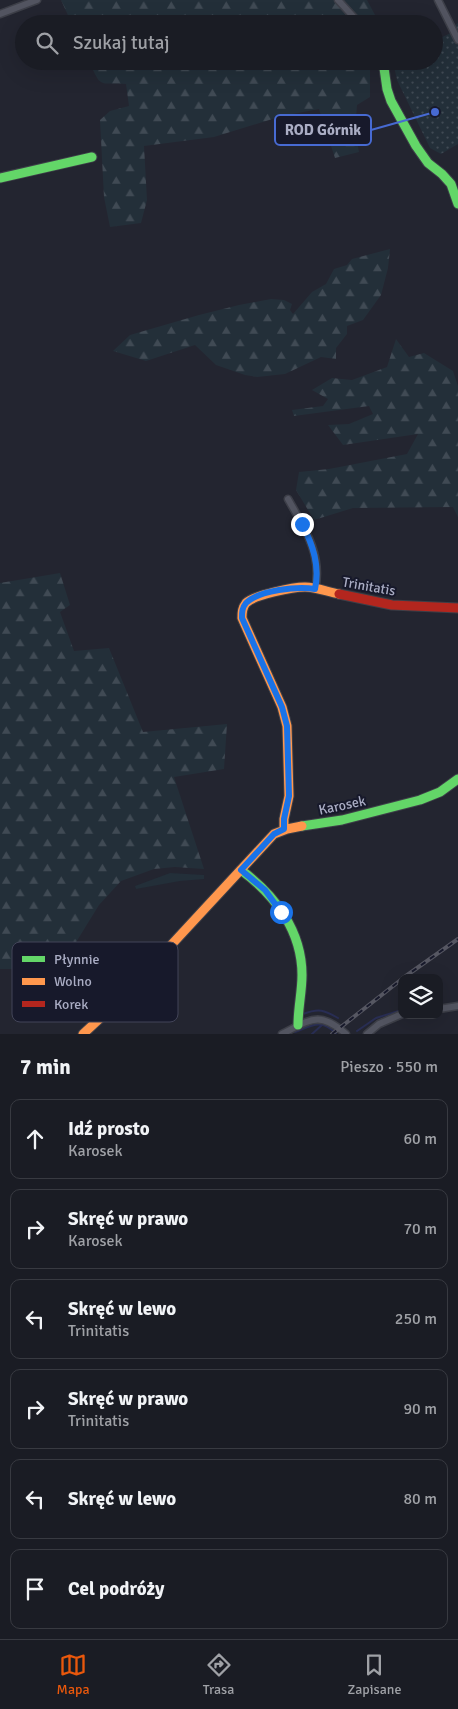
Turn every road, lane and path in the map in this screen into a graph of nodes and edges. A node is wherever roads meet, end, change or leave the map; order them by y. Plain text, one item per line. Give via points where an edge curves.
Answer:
1 (36, 0) edge
2 (338, 0) edge
3 (438, 0) edge
4 (0, 14) edge
5 (352, 15) edge
6 (458, 40) edge
7 (384, 70) edge
8 (92, 157) dead end
9 (0, 178) edge
10 (458, 204) edge
11 (288, 499) dead end
12 (315, 589) junction
13 (458, 608) edge
14 (458, 779) edge
15 (284, 829) junction
16 (241, 870) junction
17 (174, 942) edge
18 (458, 1006) edge
19 (443, 1008) edge
20 (398, 1016) edge
21 (97, 1022) edge
22 (298, 1026) junction
23 (84, 1034) edge
24 (282, 1034) edge
25 (346, 1034) edge
26 (367, 1034) edge

1 - 4 street
2 - 5 street
3 - 6 street
7 - 10 street via 391,101 428,163 450,184
8 - 9 street
11 - 12 street via 312,546 317,567
12 - 13 street, Trinitatis via 392,605
12 - 15 street, Trinitatis via 267,593 253,598 242,611 242,618 282,707 287,726 289,796
14 - 15 street, Karosek via 449,788 416,801 334,822
15 - 16 street via 274,834
16 - 17 street
16 - 22 street via 274,900 296,940 302,977
18 - 19 street
20 - 26 street via 378,1024
21 - 23 street
22 - 24 street
22 - 25 street via 318,1019 331,1022

